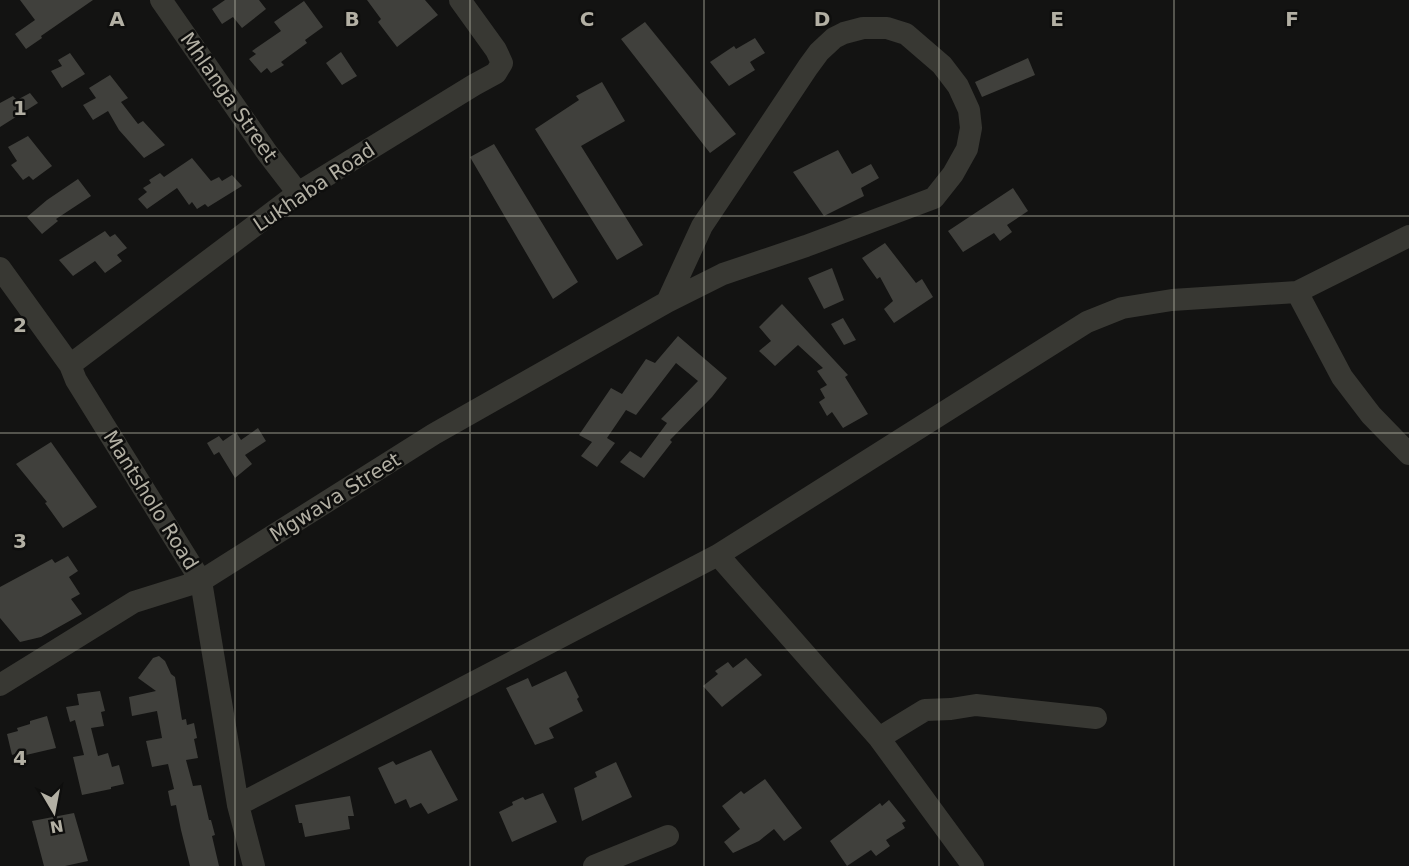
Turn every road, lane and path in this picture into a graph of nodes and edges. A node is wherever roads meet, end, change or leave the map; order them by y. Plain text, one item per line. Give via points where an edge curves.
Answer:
1 (161, 0) edge
2 (460, 0) edge
3 (298, 193) junction
4 (1409, 236) edge
5 (0, 268) edge
6 (1298, 292) junction
7 (668, 302) junction
8 (70, 365) junction
9 (1409, 454) edge
10 (718, 555) junction
11 (201, 581) junction
12 (0, 685) edge
13 (1096, 718) dead end
14 (879, 738) junction
15 (238, 805) junction
16 (668, 836) dead end
17 (254, 866) edge
18 (594, 866) edge
19 (973, 866) edge

1 - 3 street, Mhlanga Street
2 - 3 street, Lukhaba Road via 496,50 502,63 496,73
3 - 8 street, Lukhaba Road
4 - 6 street
5 - 8 street, Mantsholo Road
6 - 9 street via 1342,377 1371,415
6 - 10 street via 1172,300 1122,308 1087,322
7 - 7 street, Mgwava Street via 702,226 808,67 834,39 863,28 887,28 906,34 942,65 958,86 969,110 971,128 953,174 934,198 723,274
7 - 11 street, Mgwava Street via 434,434
8 - 11 street, Mantsholo Road
10 - 14 street
10 - 15 street
11 - 12 street, Mgwava Street via 134,602
11 - 15 street, Mantsholo Road
13 - 14 street via 976,705 925,710
14 - 19 street
15 - 17 street, Mantsholo Road
16 - 18 street

